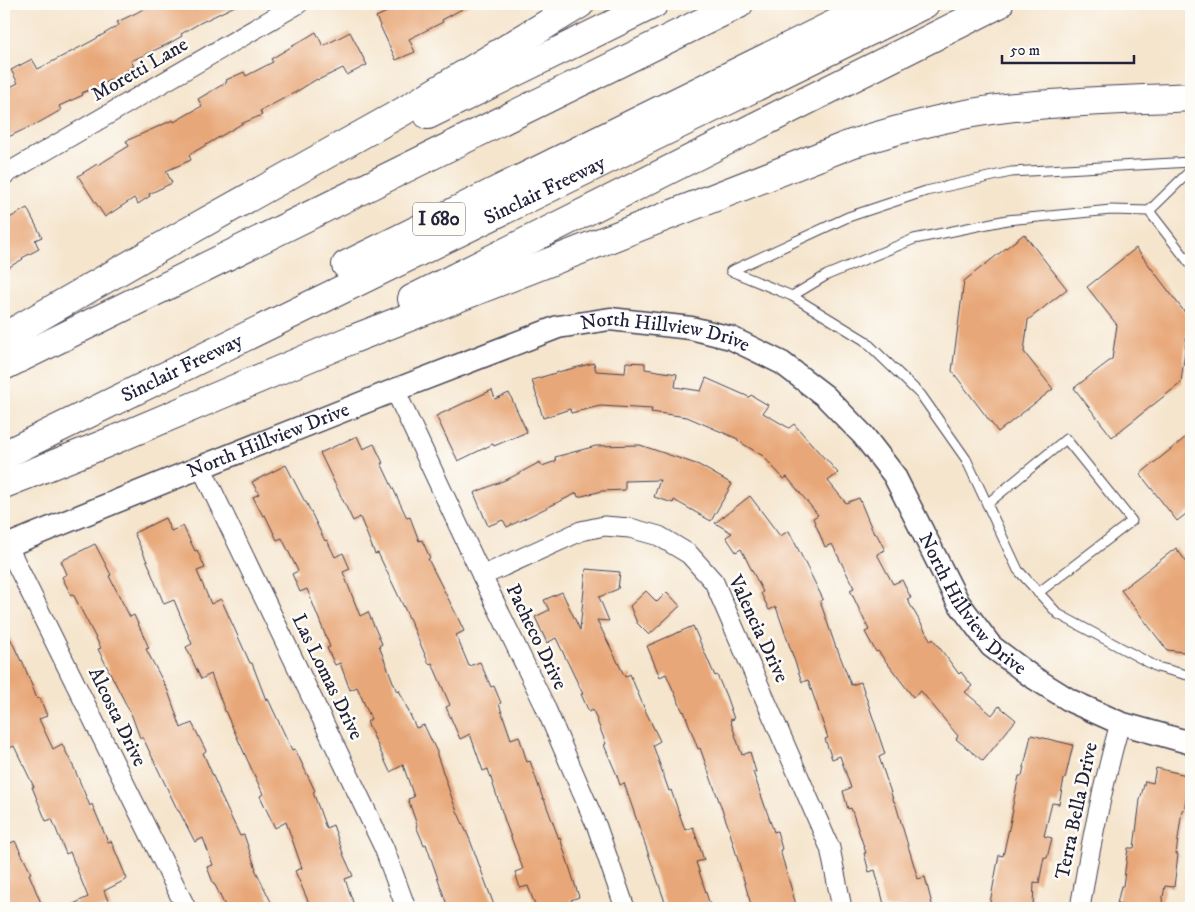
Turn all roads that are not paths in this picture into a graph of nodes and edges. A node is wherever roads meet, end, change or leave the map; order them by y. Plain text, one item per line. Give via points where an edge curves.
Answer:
1 (298, 4) edge
2 (580, 4) edge
3 (654, 4) edge
4 (739, 4) edge
5 (874, 4) edge
6 (924, 4) edge
7 (999, 4) edge
8 (1191, 97) edge
9 (1191, 162) edge
10 (1191, 170) edge
11 (4, 175) edge
12 (1150, 211) junction
13 (182, 235) junction
14 (1191, 265) edge
15 (792, 296) junction
16 (4, 337) edge
17 (4, 366) edge
18 (232, 390) junction
19 (395, 390) junction
20 (4, 434) edge
21 (4, 455) edge
22 (201, 467) junction
23 (4, 484) edge
24 (987, 504) junction
25 (6, 546) edge
26 (482, 576) junction
27 (1038, 592) junction
28 (1191, 676) edge
29 (1120, 723) junction
30 (1191, 743) edge
31 (186, 908) edge
32 (406, 908) edge
33 (625, 908) edge
34 (842, 908) edge
35 (1080, 908) edge

1 - 11 street, Moretti Lane
2 - 13 highway via 402,112
3 - 13 highway
4 - 17 highway
5 - 20 highway, I 680
6 - 21 highway, Sinclair Freeway / I 680
7 - 18 highway
8 - 18 highway via 1006,108 930,121 859,141
9 - 15 lane via 1011,172 926,191 848,218 731,271
10 - 12 lane
12 - 14 lane
12 - 15 lane via 1111,210 1007,220 914,239 827,275
13 - 16 highway
15 - 24 lane via 864,340 921,395 966,459
18 - 23 highway
19 - 22 street, North Hillview Drive
19 - 26 street, Pacheco Drive
19 - 29 street, North Hillview Drive via 558,328 610,319 690,328 731,338 782,363 825,396 863,435 894,475 958,602 991,646 1071,701
22 - 25 street, North Hillview Drive
22 - 32 street, Las Lomas Drive via 384,848
24 - 27 lane via 1018,570
24 - 27 lane via 1066,439 1132,521
25 - 31 street, Alcosta Drive
26 - 33 street, Pacheco Drive via 544,704 593,818
26 - 34 street, Valencia Drive via 581,531 604,526 630,528 658,536 689,554 714,582 830,848
27 - 28 lane via 1058,614 1157,667
29 - 30 street, North Hillview Drive
29 - 35 street, Terra Bella Drive via 1105,777

